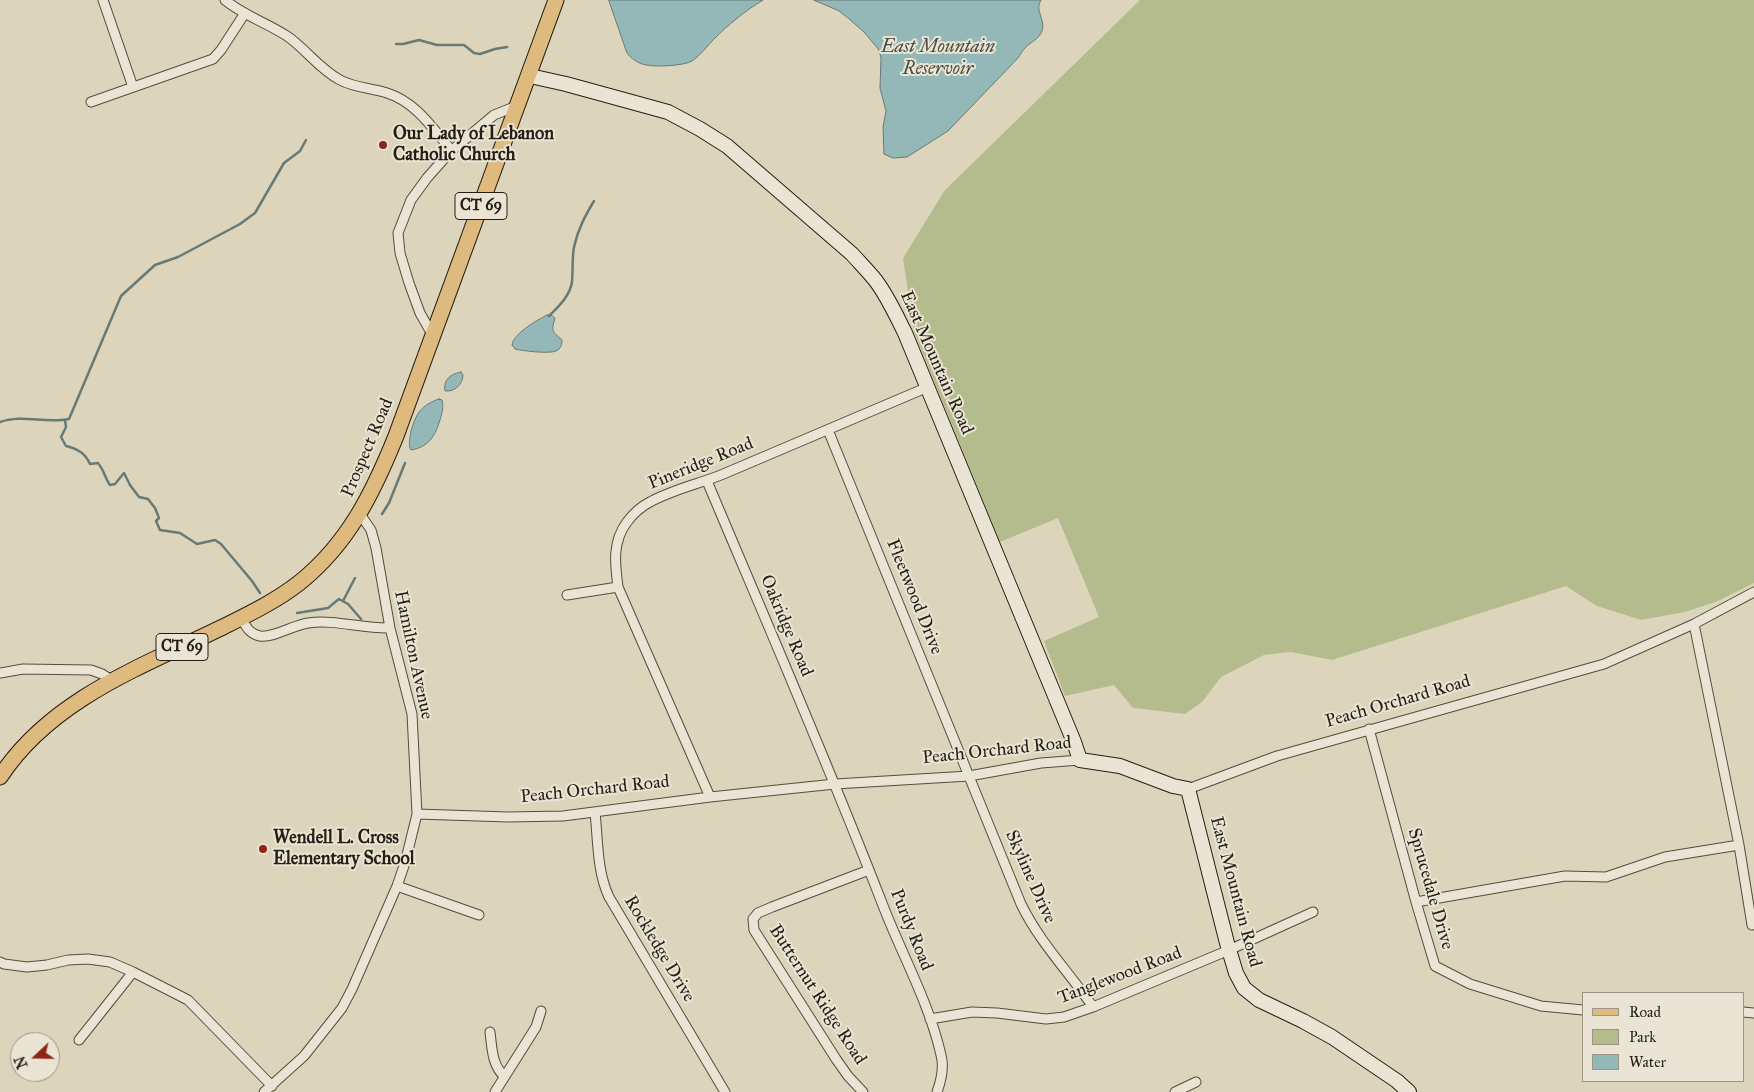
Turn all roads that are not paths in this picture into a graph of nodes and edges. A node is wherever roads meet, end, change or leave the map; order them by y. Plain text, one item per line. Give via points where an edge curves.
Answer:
1 (103, 0) edge
2 (225, 0) edge
3 (556, 0) edge
4 (245, 13) junction
5 (530, 76) junction
6 (133, 87) junction
7 (91, 102) dead end
8 (519, 105) junction
9 (452, 150) junction
10 (433, 336) junction
11 (928, 387) junction
12 (828, 430) junction
13 (707, 481) junction
14 (360, 514) junction
15 (618, 587) junction
16 (1754, 592) edge
17 (567, 595) dead end
18 (241, 618) junction
19 (1694, 624) junction
20 (390, 628) junction
21 (0, 673) edge
22 (113, 681) junction
23 (1369, 729) junction
24 (1080, 760) junction
25 (970, 776) junction
26 (0, 777) edge
27 (835, 784) junction
28 (1188, 789) junction
29 (710, 797) junction
30 (595, 812) junction
31 (417, 814) junction
32 (1739, 845) junction
33 (869, 870) junction
34 (397, 886) junction
35 (1416, 902) junction
36 (1312, 912) dead end
37 (479, 915) dead end
38 (1752, 925) dead end
39 (1229, 950) junction
40 (0, 962) edge
41 (133, 972) junction
42 (1093, 1007) junction
43 (1582, 1010) edge
44 (541, 1011) dead end
45 (930, 1019) junction
46 (490, 1032) dead end
47 (79, 1040) dead end
48 (504, 1076) junction
49 (1196, 1082) dead end
50 (272, 1086) junction
51 (264, 1092) edge
52 (494, 1092) edge
53 (725, 1092) edge
54 (863, 1092) edge
55 (937, 1092) edge
56 (1175, 1092) edge
57 (1408, 1092) edge

1 - 6 street
2 - 4 street
3 - 5 main road, Prospect Road / CT 69
4 - 6 street via 213,59
4 - 9 street via 289,37 337,79 408,103
5 - 8 main road, Prospect Road / CT 69
5 - 11 street, East Mountain Road via 668,112 727,146 852,254 876,281 905,333
6 - 7 street
8 - 9 street via 494,115
8 - 10 main road, Prospect Road / CT 69
9 - 10 street via 426,178 398,233 409,283
10 - 14 main road, Prospect Road / CT 69 via 378,479
11 - 12 street, Pineridge Road
11 - 24 street, East Mountain Road
12 - 13 street, Pineridge Road
12 - 25 street, Fleetwood Drive
13 - 15 street, Pineridge Road via 649,502 627,522 615,549
13 - 27 street, Oakridge Road
14 - 18 main road, Prospect Road / CT 69 via 343,538 310,573 271,602
14 - 20 street, Hamilton Avenue via 376,548
15 - 17 street
15 - 29 street, Pineridge Road
16 - 19 street, Peach Orchard Road
18 - 20 street via 252,633 260,636 315,622
18 - 22 main road, Prospect Road / CT 69
19 - 23 street, Peach Orchard Road via 1604,664
19 - 32 street
20 - 31 street, Hamilton Avenue via 412,714
21 - 22 street via 91,670
22 - 26 main road, Prospect Road / CT 69 via 60,713 42,728 12,758
23 - 28 street, Peach Orchard Road via 1268,759
23 - 35 street, Sprucedale Drive
24 - 25 street, Peach Orchard Road via 1035,764
24 - 28 street, Peach Orchard Road via 1120,766
25 - 27 street, Peach Orchard Road
25 - 42 street, Skyline Drive via 1031,924
27 - 29 street, Peach Orchard Road
27 - 33 street, Purdy Road
28 - 39 street, East Mountain Road
29 - 30 street, Peach Orchard Road
30 - 31 street, Peach Orchard Road via 532,817
30 - 53 street, Rockledge Drive via 604,887
31 - 34 street, Hamilton Avenue via 406,863
32 - 35 street via 1665,856 1606,877 1565,876
32 - 38 street
33 - 45 street, Purdy Road
33 - 54 street, Butternut Ridge Road via 758,913 753,920 754,930 825,1042
34 - 37 street
34 - 50 street, Hamilton Avenue via 342,1008 304,1056
35 - 43 street, Sprucedale Drive via 1436,966 1470,984 1541,1006
36 - 39 street, Tanglewood Road
39 - 42 street, Tanglewood Road
39 - 57 street, East Mountain Road via 1238,977 1251,995 1332,1037
40 - 41 street via 26,968 88,959 110,962
41 - 47 street
41 - 50 street via 188,1000
42 - 45 street, Tanglewood Road via 1064,1017 972,1012
44 - 48 street via 536,1027
45 - 55 street, Purdy Road via 942,1057
46 - 48 street via 495,1062
48 - 52 street
49 - 56 street
50 - 51 street, Hamilton Avenue

